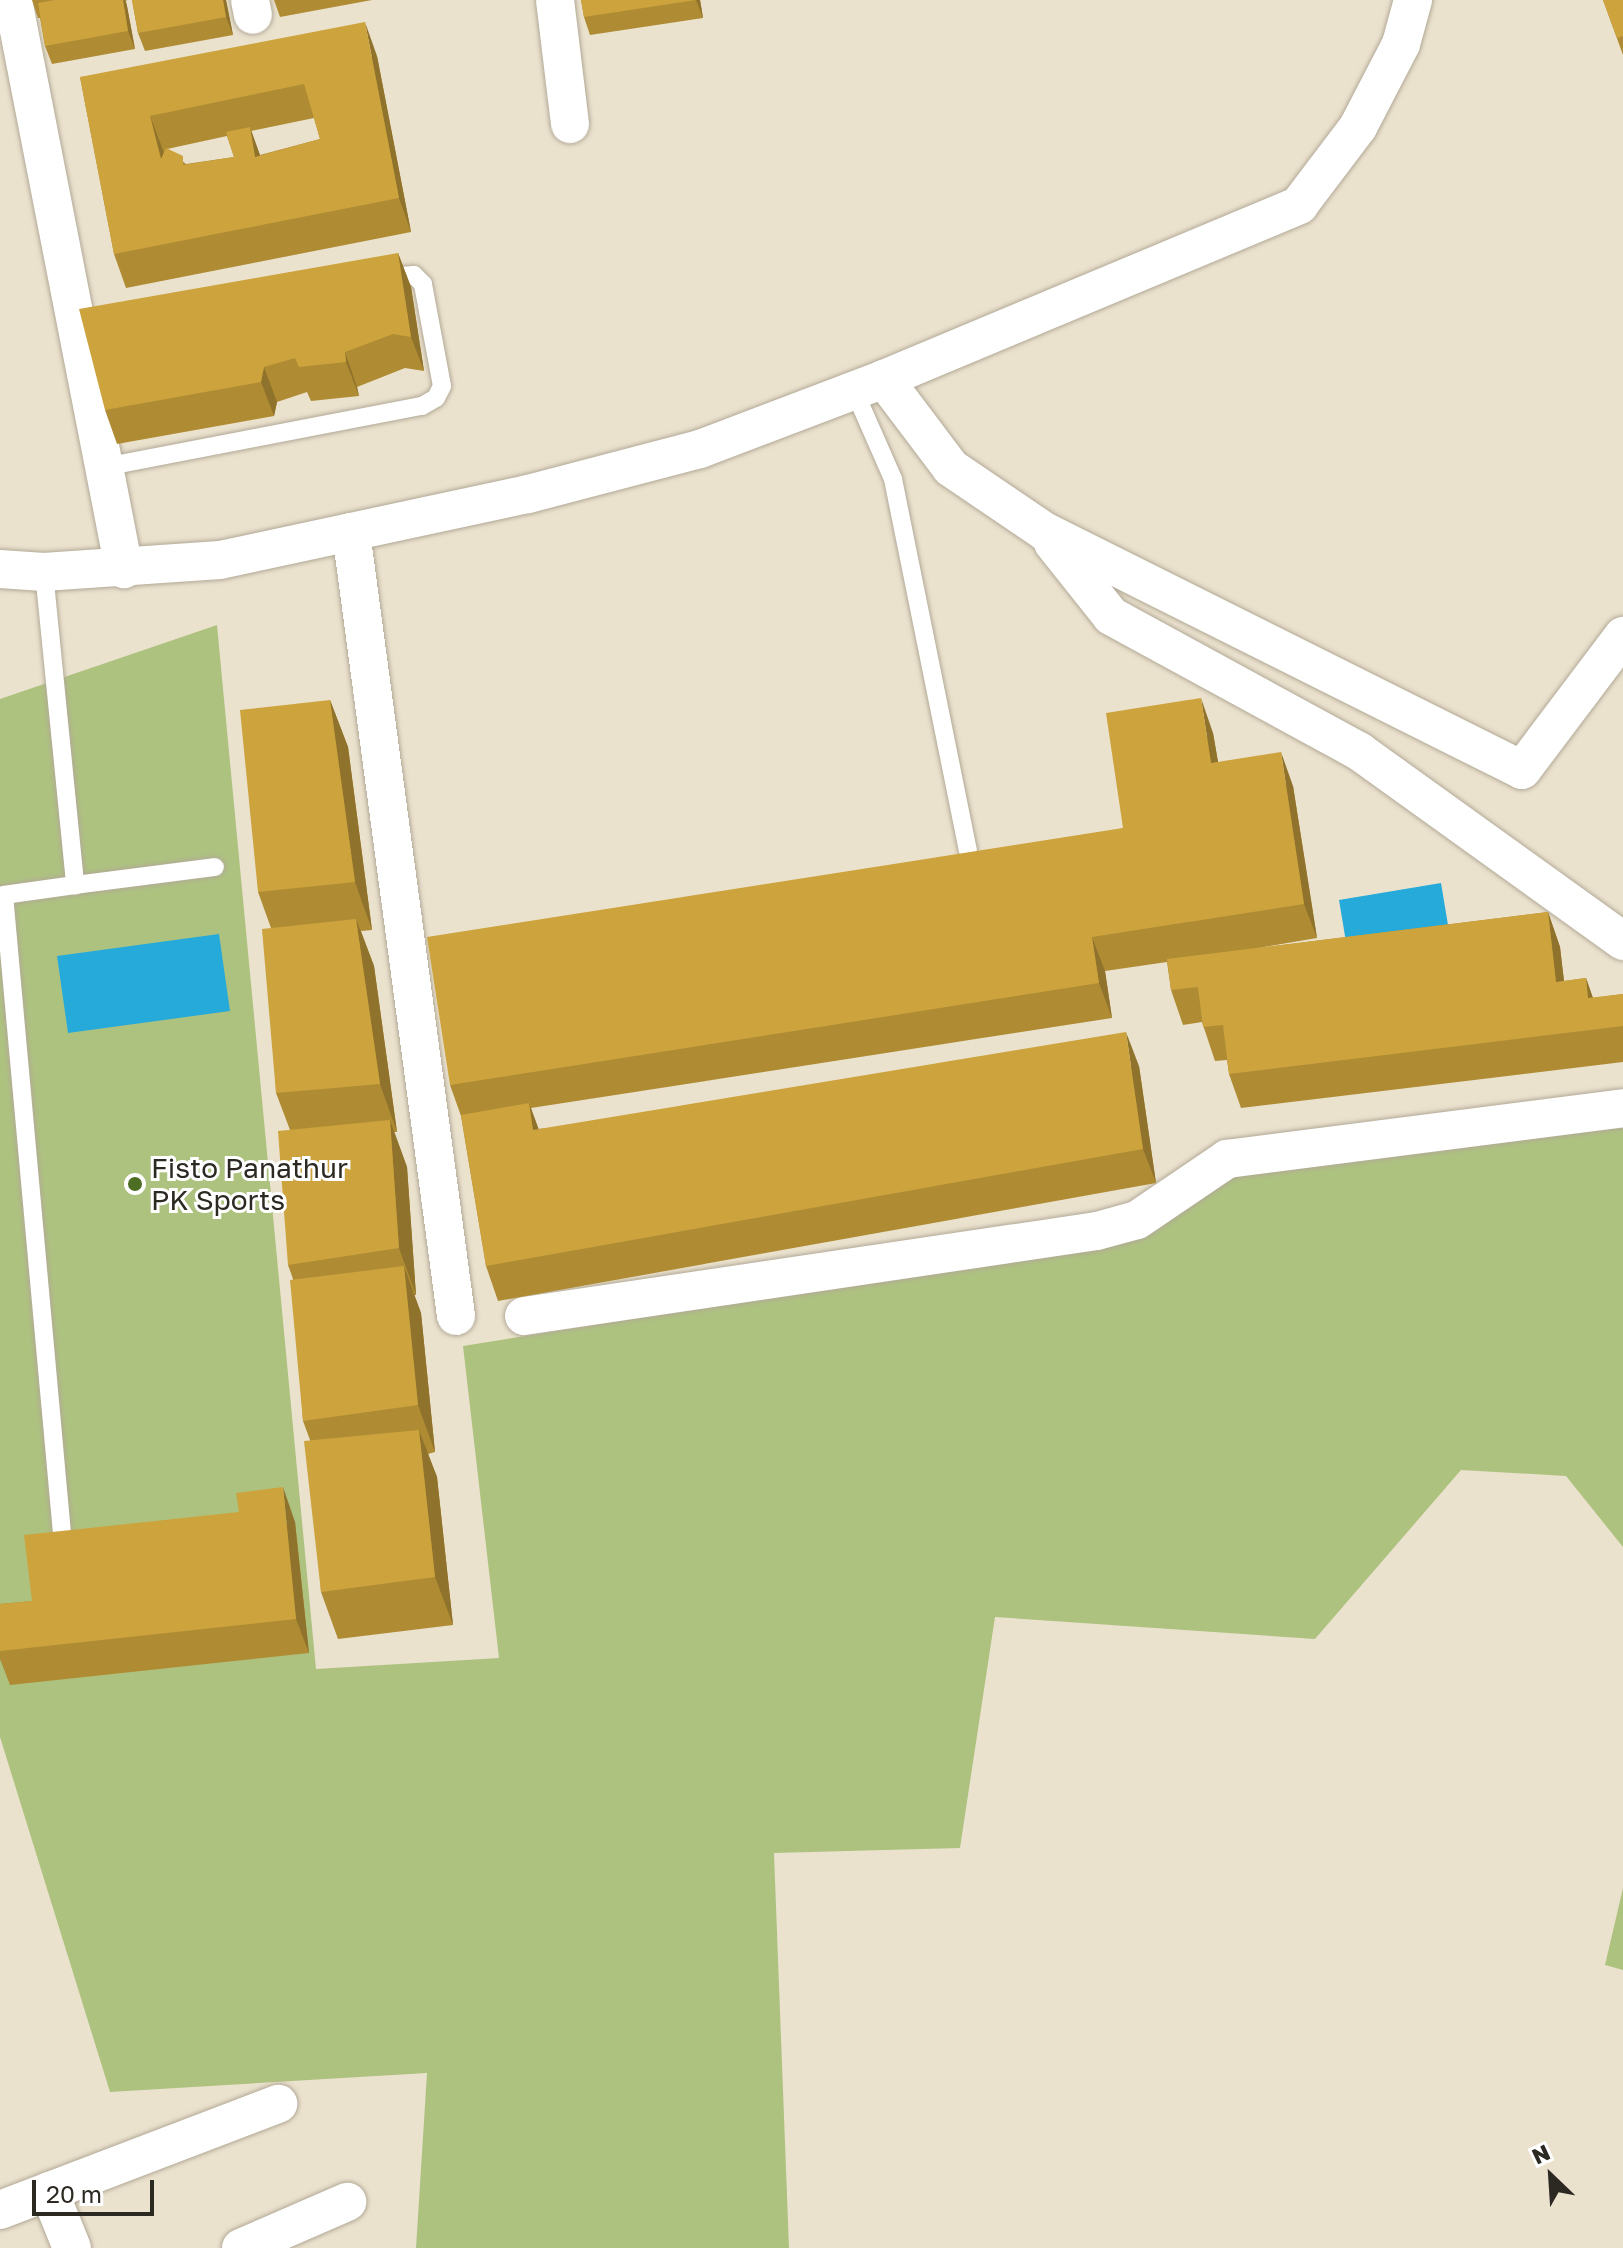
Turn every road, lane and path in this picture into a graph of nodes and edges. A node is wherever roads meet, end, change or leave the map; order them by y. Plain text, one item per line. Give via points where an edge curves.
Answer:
1 (13, 0) edge
2 (555, 0) edge
3 (1413, 0) edge
4 (570, 124) dead end
5 (368, 280) edge
6 (869, 384) junction
7 (104, 467) junction
8 (1044, 531) junction
9 (351, 532) junction
10 (121, 553) junction
11 (0, 569) edge
12 (44, 572) junction
13 (1623, 636) edge
14 (968, 851) edge
15 (215, 867) dead end
16 (75, 885) junction
17 (1623, 941) edge
18 (1623, 1108) edge
19 (456, 1316) dead end
20 (524, 1316) dead end
21 (64, 1559) edge
22 (278, 2104) dead end
23 (49, 2191) junction
24 (347, 2202) dead end
25 (0, 2210) edge
26 (72, 2248) edge
27 (241, 2248) edge

1 - 7 street via 85,330
2 - 4 street
3 - 6 street via 1401,44 1358,127 1299,205
5 - 7 lane via 414,275 423,284 442,386 436,398 422,406
6 - 8 street via 951,468
6 - 9 street via 700,449
6 - 14 lane
7 - 10 street
8 - 13 street via 1522,770
8 - 17 street via 1111,616 1360,752
9 - 10 street via 220,560
9 - 19 street
10 - 12 street
11 - 12 street
12 - 16 lane
15 - 16 lane
16 - 21 lane via 4,895
18 - 20 street via 1227,1159 1137,1220 1097,1231
22 - 23 street
23 - 25 street
23 - 26 street
24 - 27 street

